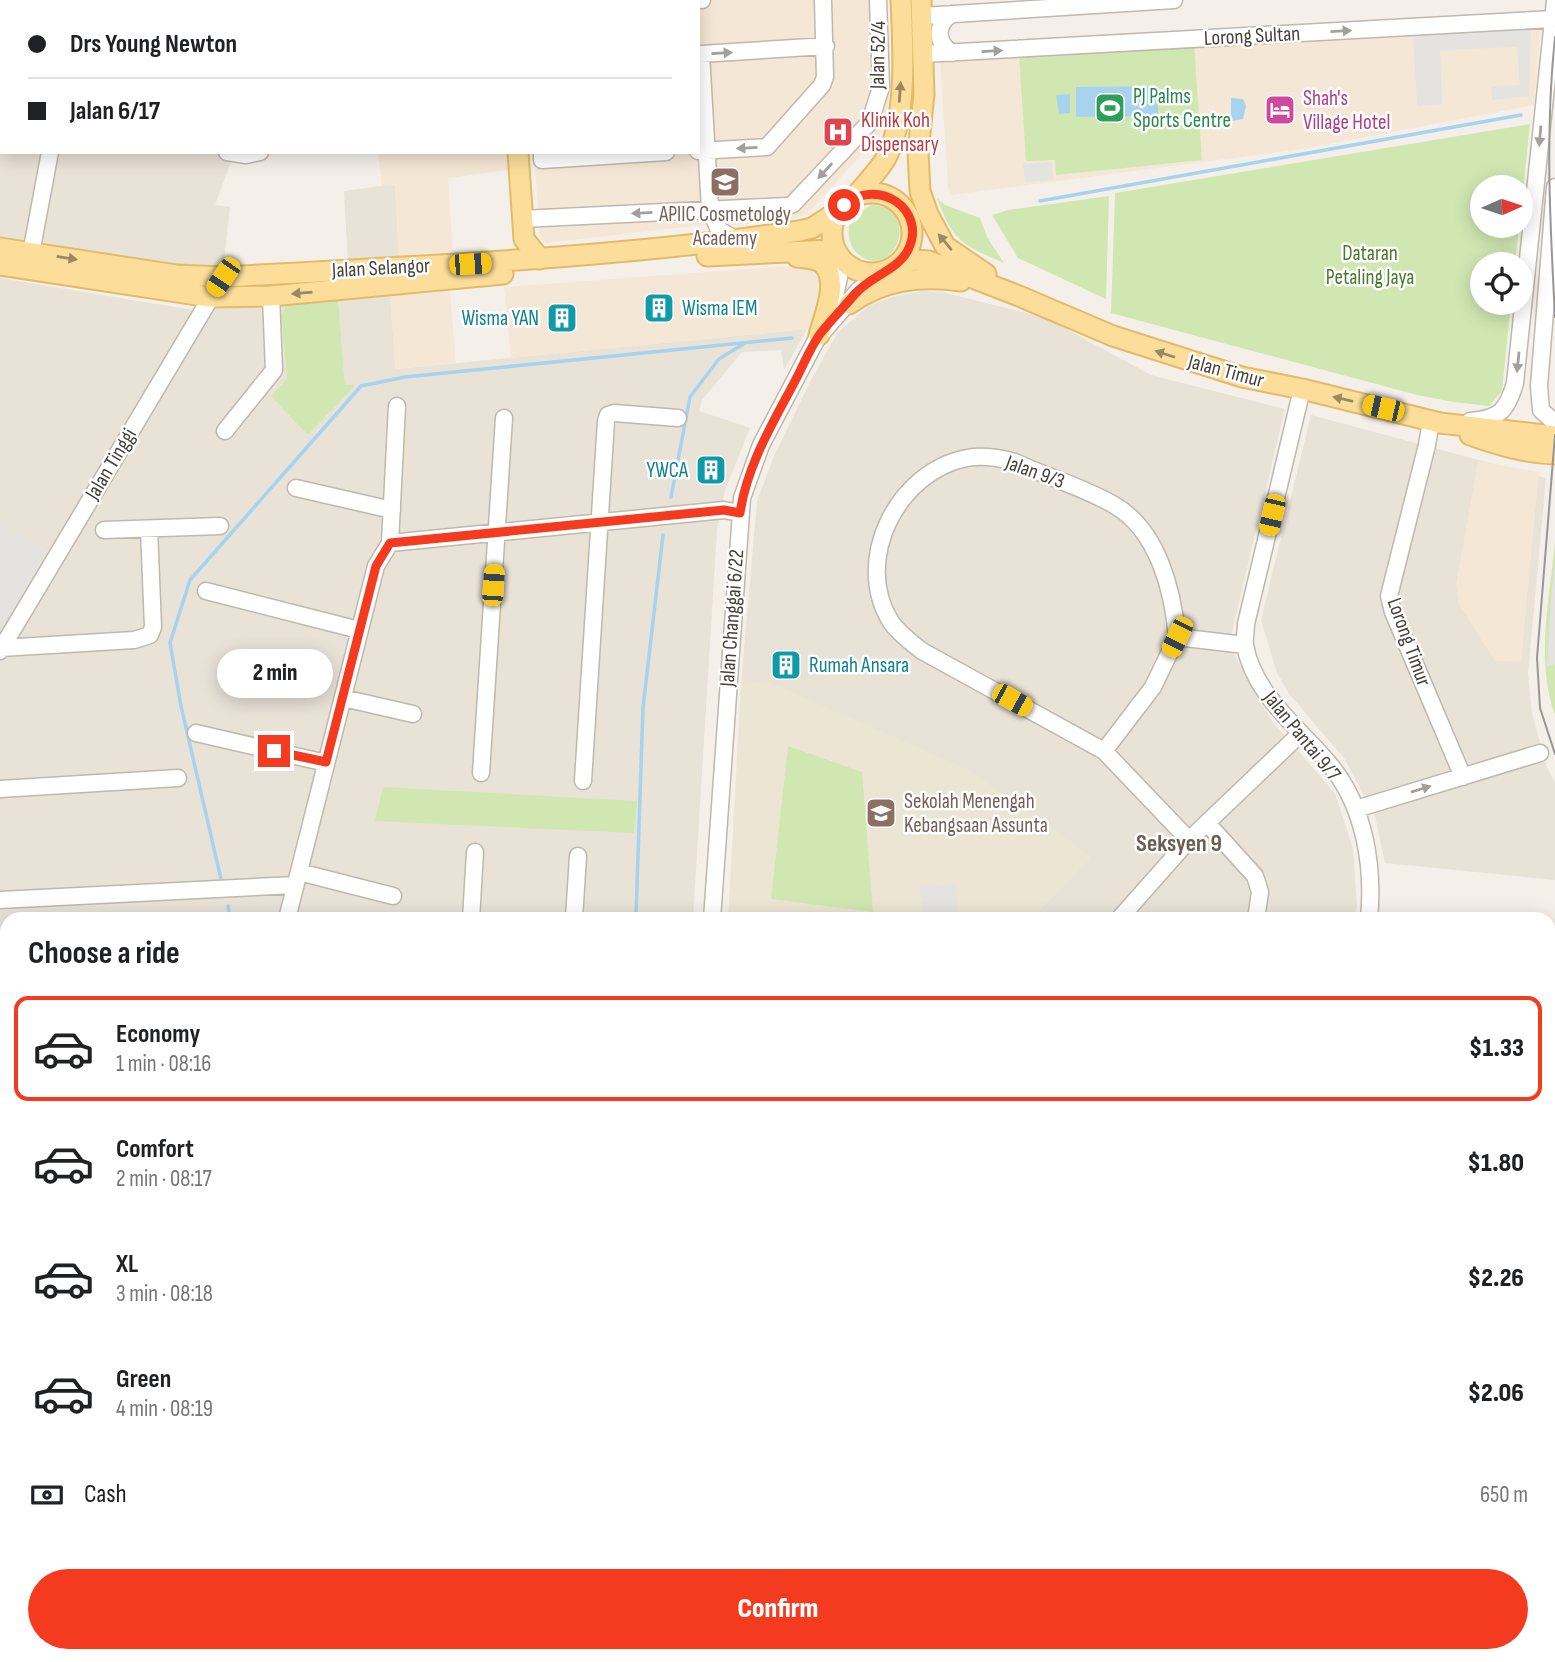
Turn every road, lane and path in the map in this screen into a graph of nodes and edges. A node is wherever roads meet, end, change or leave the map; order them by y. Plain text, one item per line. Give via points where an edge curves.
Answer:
1 (823, 0) edge
2 (878, 0) edge
3 (901, 0) edge
4 (1174, 0) edge
5 (1555, 1) edge
6 (921, 8) edge
7 (952, 14) junction
8 (1553, 19) edge
9 (826, 46) junction
10 (952, 53) junction
11 (923, 54) junction
12 (703, 150) edge
13 (50, 154) edge
14 (518, 154) edge
15 (614, 154) edge
16 (542, 156) edge
17 (1555, 187) edge
18 (855, 197) junction
19 (710, 209) junction
20 (840, 210) junction
21 (522, 219) junction
22 (737, 240) junction
23 (0, 248) edge
24 (761, 253) junction
25 (838, 254) junction
26 (540, 259) junction
27 (30, 261) junction
28 (0, 265) edge
29 (890, 268) junction
30 (223, 277) junction
31 (271, 296) junction
32 (1019, 296) junction
33 (210, 297) junction
34 (849, 304) junction
35 (819, 335) junction
36 (1302, 389) junction
37 (397, 407) dead end
38 (504, 418) dead end
39 (678, 418) dead end
40 (1435, 422) junction
41 (1555, 424) edge
42 (225, 431) dead end
43 (1555, 436) edge
44 (1555, 454) edge
45 (296, 488) dead end
46 (392, 510) junction
47 (740, 513) junction
48 (599, 521) junction
49 (220, 526) dead end
50 (149, 529) junction
51 (104, 530) dead end
52 (496, 532) junction
53 (390, 543) junction
54 (206, 591) dead end
55 (359, 630) junction
56 (1177, 637) junction
57 (1245, 645) junction
58 (1, 649) edge
59 (342, 698) junction
60 (413, 714) dead end
61 (196, 733) dead end
62 (1301, 733) junction
63 (1104, 751) junction
64 (1541, 753) dead end
65 (326, 762) junction
66 (481, 773) dead end
67 (1463, 777) junction
68 (178, 778) dead end
69 (583, 781) dead end
70 (0, 789) edge
71 (1356, 809) junction
72 (1207, 823) junction
73 (1189, 841) junction
74 (475, 852) dead end
75 (578, 856) dead end
76 (297, 879) junction
77 (393, 896) dead end
78 (0, 900) edge
79 (289, 912) edge
80 (471, 912) edge
81 (574, 912) edge
82 (712, 912) edge
83 (1130, 912) edge
84 (1257, 912) edge
85 (1370, 912) edge

1 - 9 street
2 -> 19 street, Jalan 52/4 via 881,87 866,127 793,204
18 -> 3 main road via 885,159 894,139 901,86
4 - 7 street
5 - 8 street
6 - 7 street
6 - 11 main road, Jalan Timur
7 - 10 street via 942,22 939,34
10 -> 8 street, Lorong Sultan
8 -> 40 street via 1513,393 1503,411 1488,420
9 -> 12 street via 822,85 770,144
12 -> 9 street via 701,54
10 - 11 street, Lorong Sultan
32 -> 11 main road, Jalan Timur via 945,246 928,214 920,191 918,152
12 - 19 street
13 - 27 street
14 - 21 main road
15 - 16 street
17 - 41 street via 1539,386 1541,410
18 - 20 main road
18 - 29 main road via 884,195 907,214 911,243
19 -> 21 street, Jalan 52/4
19 - 22 street via 719,230
20 - 22 main road, Jalan Selangor via 812,228
20 - 25 main road via 832,231
21 - 26 main road via 524,239
22 - 26 main road, Jalan Selangor
23 - 27 main road, Jalan Selangor
24 - 25 main road, Jalan Selangor via 830,250
24 -> 31 main road, Jalan Selangor
24 - 35 main road via 815,260 828,271 830,292
25 - 29 main road via 861,271
25 - 35 street, Jalan Changgai 6/22 via 838,285
26 - 30 main road, Jalan Selangor
27 - 28 main road, Jalan Selangor
27 -> 30 main road, Jalan Selangor
27 - 33 main road, Jalan Selangor
29 - 32 main road, Jalan Timur via 913,260 929,261
29 - 34 street, Jalan Changgai 6/22 via 858,291
30 - 33 street, Jalan Tinggi
31 - 33 main road, Jalan Selangor
31 - 42 street via 274,370
32 - 34 main road via 929,277 888,284
36 -> 32 main road, Jalan Timur via 1160,353
33 - 58 street, Jalan Tinggi
34 - 35 street, Jalan Changgai 6/22
35 - 47 street, Jalan Changgai 6/22 via 761,445
40 -> 36 main road, Jalan Timur
36 - 57 street, Jalan Pantai 9/7 via 1246,624
37 - 46 street
38 - 52 street
39 - 48 street via 608,415
40 - 43 main road, Jalan Timur
40 - 44 main road, Jalan Timur via 1496,444
40 - 67 street, Lorong Timur via 1389,596
45 - 46 street
46 - 53 street
47 - 48 street via 724,510
47 - 82 street, Jalan Changgai 6/22
48 - 52 street
48 - 69 street
49 - 50 street
50 - 51 street
50 - 58 street via 150,635
52 - 53 street
52 - 66 street
53 - 55 street via 376,566
54 - 55 street
55 - 59 street
56 - 57 street
56 - 63 street via 1153,687
56 - 63 street, Jalan 9/3 via 1159,562 1138,525 1115,505 1015,462 981,458 967,458 929,474 902,499 883,531 878,568 883,605 902,636
57 - 62 street, Jalan Pantai 9/7 via 1257,678
59 - 60 street
59 - 65 street
61 - 65 street
62 - 71 street, Jalan Pantai 9/7 via 1333,768
62 - 72 street
63 - 73 street, Jalan 9/3
64 - 67 street
65 - 76 street
71 -> 67 street
68 - 70 street
71 - 85 street, Jalan Pantai 9/7 via 1369,856
72 - 73 street
72 - 84 street via 1255,876 1260,892
73 - 83 street
74 - 80 street
75 - 81 street
76 - 77 street
76 - 78 street
76 - 79 street

